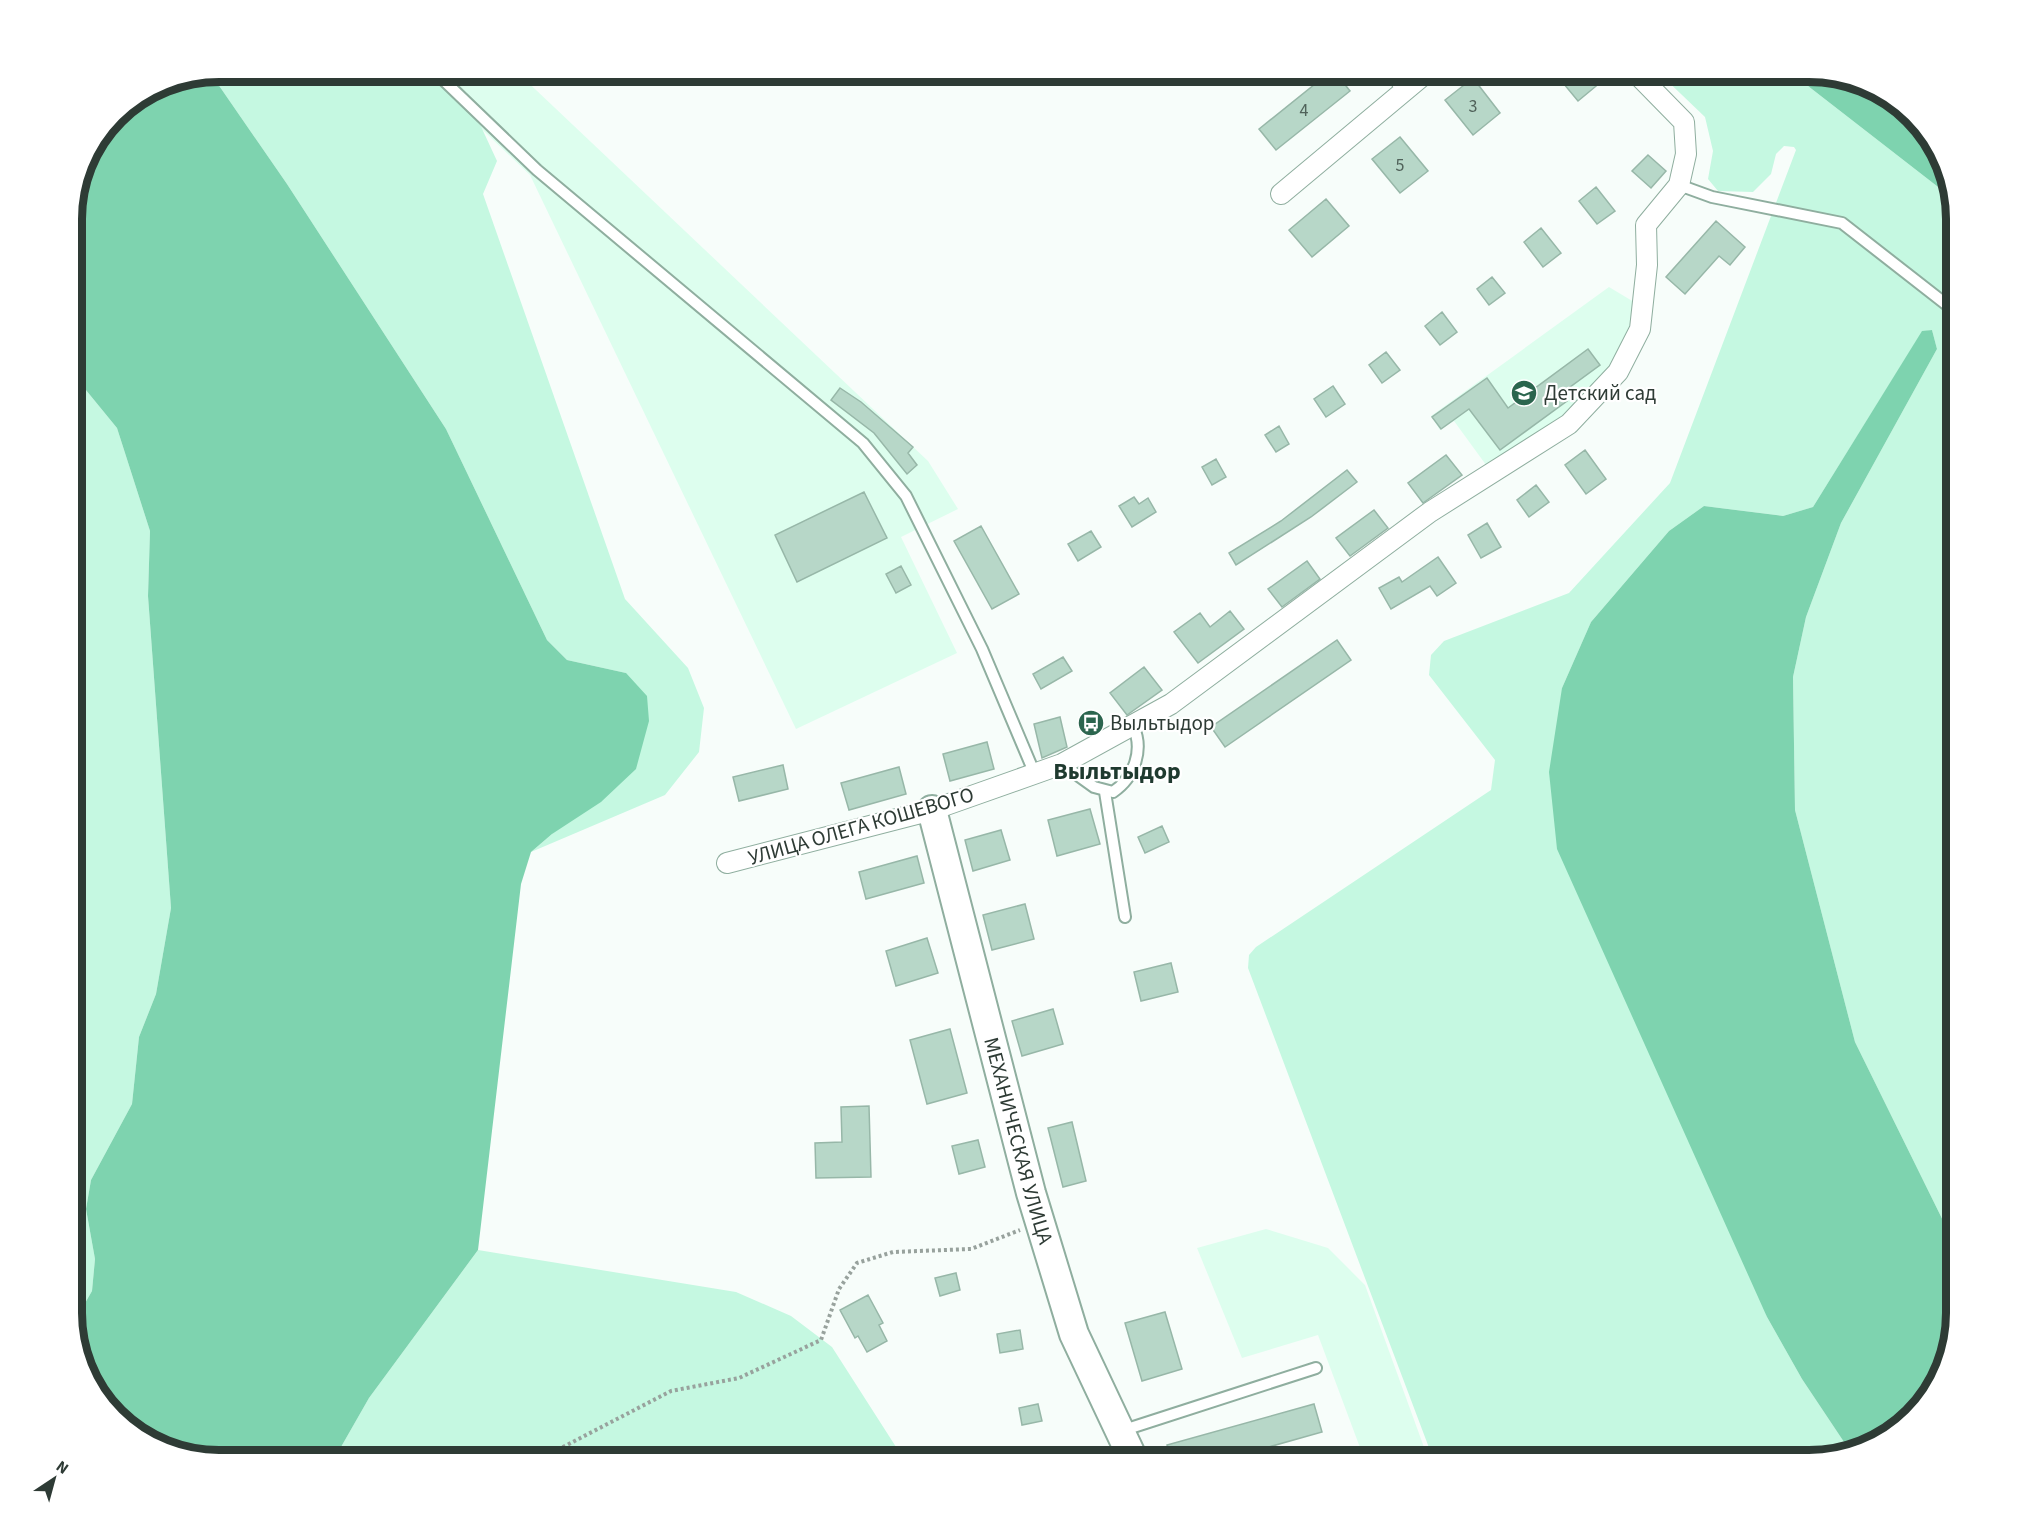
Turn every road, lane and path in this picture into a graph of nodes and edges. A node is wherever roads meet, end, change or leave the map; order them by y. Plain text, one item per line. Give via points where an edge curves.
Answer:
1 (445, 82) edge
2 (1402, 82) edge
3 (1415, 82) edge
4 (1645, 82) edge
5 (1406, 89) junction
6 (1680, 185) junction
7 (1281, 194) dead end
8 (1946, 304) edge
9 (1133, 726) junction
10 (1062, 764) junction
11 (1034, 772) junction
12 (1105, 792) junction
13 (932, 810) junction
14 (727, 863) dead end
15 (1125, 917) dead end
16 (1026, 1228) dead end
17 (1316, 1368) dead end
18 (1120, 1431) junction
19 (557, 1450) edge
20 (1129, 1450) edge

1 - 11 lane via 537,171 863,443 906,496 982,649
2 - 5 street
3 - 5 street
4 - 6 street via 1684,122 1686,154
5 - 7 street
6 - 8 lane via 1712,197 1842,223
6 - 9 street, УЛИЦА ОЛЕГА КОШЕВОГО via 1646,225 1647,265 1640,329 1618,372 1569,424 1430,512 1171,704
9 - 10 street, УЛИЦА ОЛЕГА КОШЕВОГО
9 - 12 lane via 1139,739 1132,773 1118,788
10 - 11 street, УЛИЦА ОЛЕГА КОШЕВОГО
10 - 12 lane
11 - 13 street, УЛИЦА ОЛЕГА КОШЕВОГО
12 - 15 lane
13 - 14 street, УЛИЦА ОЛЕГА КОШЕВОГО
13 - 18 street, МЕХАНИЧЕСКАЯ УЛИЦА via 1031,1193 1074,1334
16 - 19 path via 971,1249 893,1252 857,1263 839,1289 821,1340 739,1378 671,1391
17 - 18 lane
18 - 20 street, МЕХАНИЧЕСКАЯ УЛИЦА

